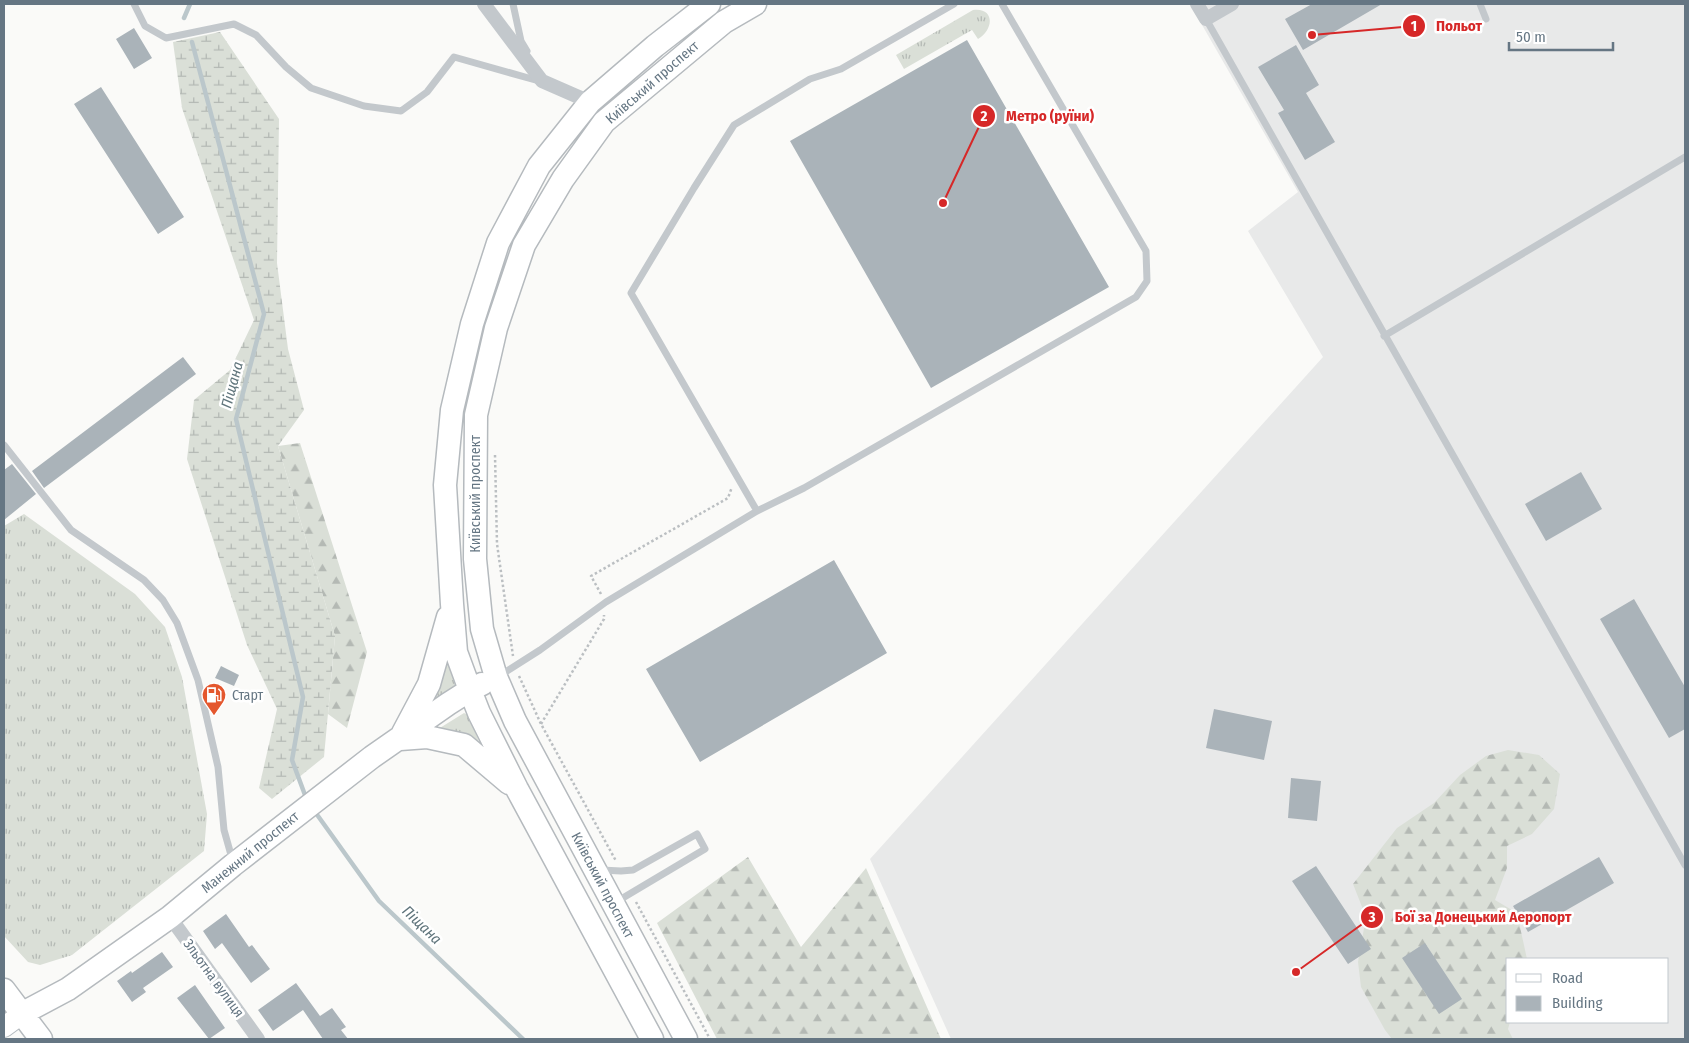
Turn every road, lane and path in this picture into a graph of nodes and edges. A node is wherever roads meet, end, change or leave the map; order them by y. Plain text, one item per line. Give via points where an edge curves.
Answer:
1 (134, 4) edge
2 (484, 4) edge
3 (513, 4) edge
4 (709, 4) edge
5 (755, 4) edge
6 (954, 4) edge
7 (1002, 4) edge
8 (1197, 4) edge
9 (1232, 4) edge
10 (1480, 4) edge
11 (1486, 18) dead end
12 (1206, 19) junction
13 (542, 82) junction
14 (590, 102) junction
15 (1685, 157) edge
16 (1384, 336) junction
17 (4, 445) edge
18 (495, 448) dead end
19 (475, 484) junction
20 (445, 486) junction
21 (757, 511) junction
22 (452, 604) junction
23 (515, 665) junction
24 (496, 678) junction
25 (470, 690) junction
26 (526, 692) dead end
27 (400, 738) junction
28 (517, 789) junction
29 (233, 864) junction
30 (1685, 864) edge
31 (595, 870) junction
32 (614, 904) junction
33 (170, 917) junction
34 (4, 990) edge
35 (23, 1013) junction
36 (4, 1027) edge
37 (41, 1039) edge
38 (258, 1039) edge
39 (652, 1039) edge
40 (686, 1039) edge

1 - 13 lane via 145,26 166,38 234,24 256,35 311,88 364,106 401,111 427,92 454,57
2 - 13 street
3 - 13 lane via 521,40
4 - 14 main road, Київський проспект
5 - 19 main road, Київський проспект via 724,22 604,122 524,245 496,328 476,414
6 - 21 lane via 841,69 810,79 734,124 631,293
7 - 21 lane via 1146,251 1147,281 1136,297 804,488
8 - 12 street
9 - 12 street
10 - 11 lane
12 - 16 lane
13 - 14 street
14 - 20 main road, Київський проспект via 539,166 498,243 472,324 452,410
15 - 16 lane
16 - 30 lane
17 - 29 lane via 71,530 144,580 178,623 198,680 218,768 224,830
18 - 23 path via 497,544
19 - 20 main road
19 - 24 main road, Київський проспект via 476,569 482,629
20 - 22 main road, Київський проспект
21 - 23 lane via 606,602
22 - 25 main road, Київський проспект via 456,652
22 - 27 main road via 428,684
23 - 24 lane
23 - 26 path
24 - 25 main road, Манежний проспект
24 - 31 main road, Київський проспект via 515,722
25 - 27 main road, Манежний проспект
25 - 28 main road, Київський проспект
27 - 28 main road via 427,737 464,745
27 - 29 main road, Манежний проспект
28 - 39 main road, Київський проспект
29 - 33 main road, Манежний проспект
31 - 32 main road, Київський проспект
31 - 32 lane via 633,870 697,834 705,848
32 - 40 main road, Київський проспект
33 - 35 main road, Манежний проспект via 68,989
33 - 38 street, Зльотна вулиця
34 - 35 main road
35 - 36 street, Манежний проспект
35 - 37 main road

